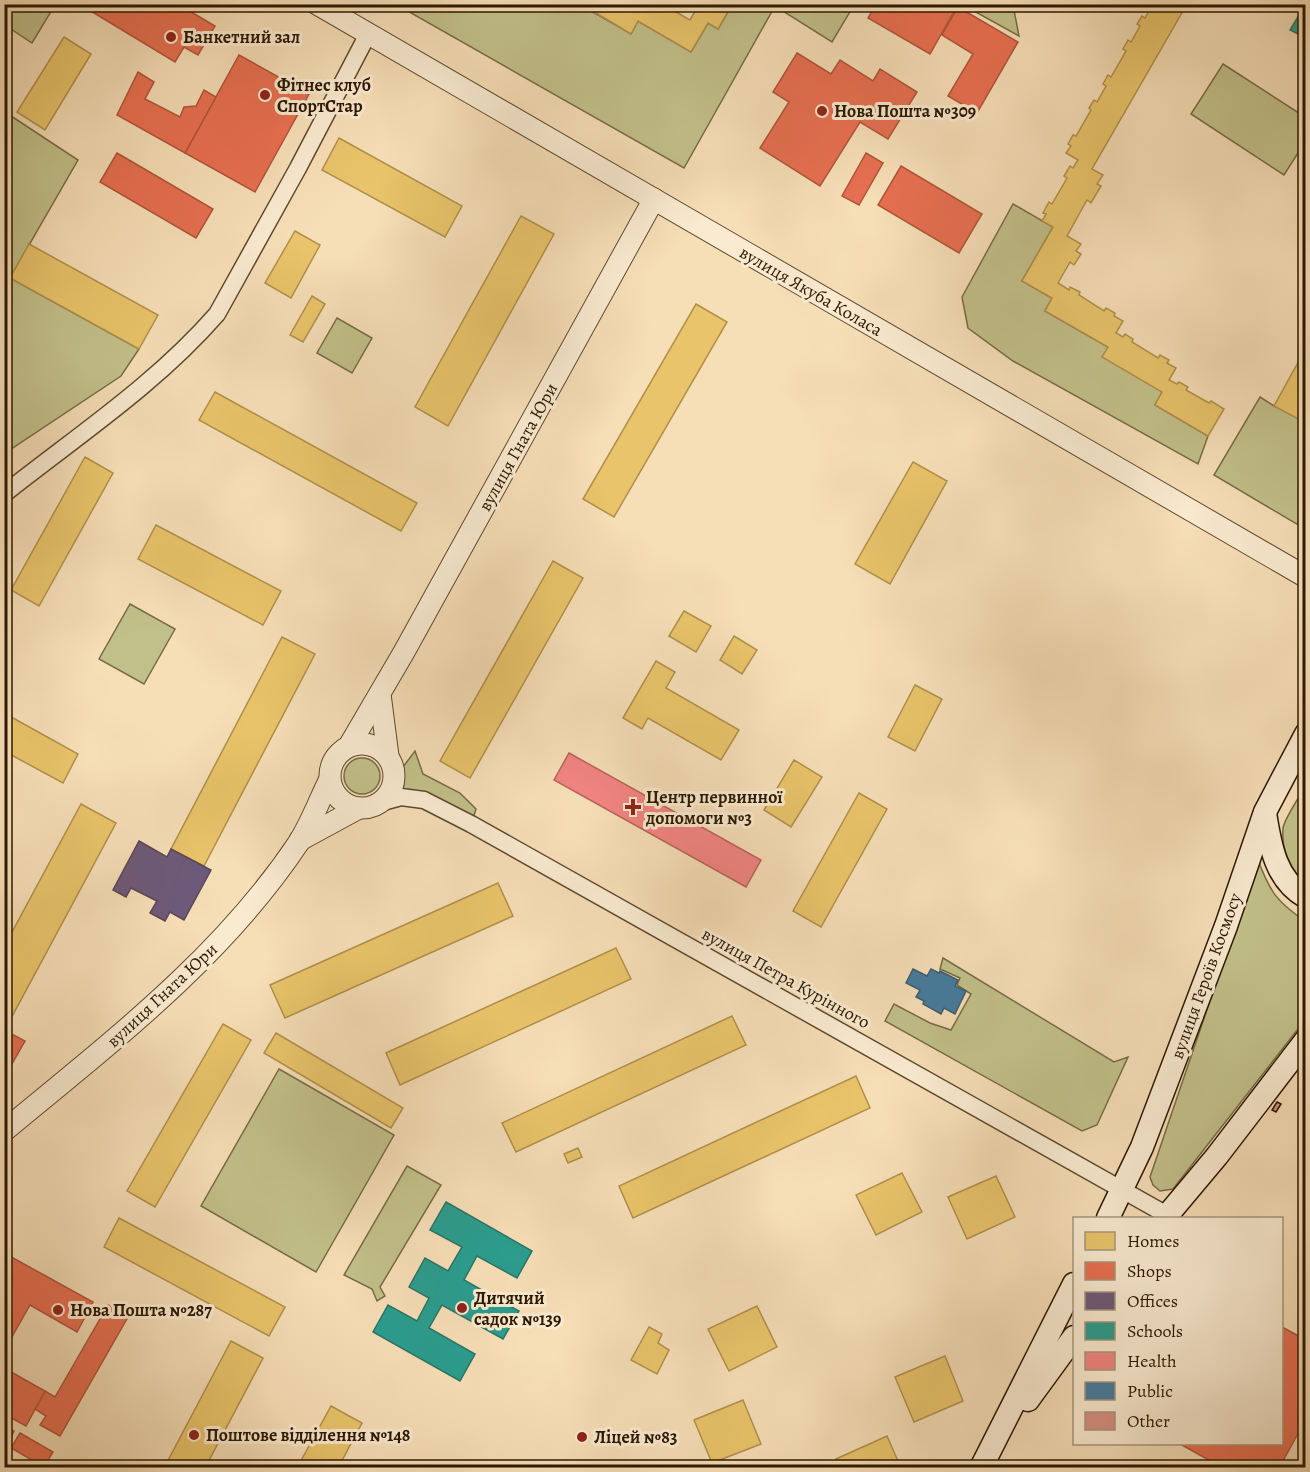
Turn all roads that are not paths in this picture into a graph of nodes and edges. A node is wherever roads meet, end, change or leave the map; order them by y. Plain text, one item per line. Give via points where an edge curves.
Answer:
1 (317, 4) edge
2 (369, 34) junction
3 (654, 199) junction
4 (4, 494) edge
5 (1305, 577) edge
6 (380, 694) junction
7 (1305, 734) edge
8 (349, 746) junction
9 (388, 756) junction
10 (329, 781) junction
11 (369, 806) junction
12 (1265, 812) junction
13 (300, 840) junction
14 (1305, 897) edge
15 (1305, 1040) edge
16 (4, 1131) edge
17 (1123, 1190) junction
18 (1109, 1217) edge
19 (1166, 1217) edge
20 (1073, 1286) edge
21 (1073, 1338) edge
22 (984, 1461) edge

1 - 2 street, вулиця Якуба Коласа
2 - 3 street, вулиця Якуба Коласа
2 - 4 street via 217,314 144,387
3 - 5 street, вулиця Якуба Коласа
3 - 6 street, вулиця Гната Юри
6 - 8 street, вулиця Гната Юри
6 - 9 street
7 - 12 main road, вулиця Героїв Космосу
8 - 9 street via 370,744
8 - 10 street via 333,760
9 - 11 street via 393,766 392,787 387,796
10 - 11 street via 339,800 348,806
10 - 13 street, вулиця Гната Юри
11 - 13 street, вулиця Гната Юри
11 - 17 street, вулиця Петра Курінного via 401,797 424,801 471,824
12 - 14 main road via 1280,873
12 - 17 main road, вулиця Героїв Космосу via 1143,1148
13 - 16 street, вулиця Гната Юри via 250,908 187,975
15 - 19 main road
17 - 18 main road, вулиця Героїв Космосу
17 - 19 street, вулиця Петра Курінного
20 - 22 main road
21 - 22 main road

